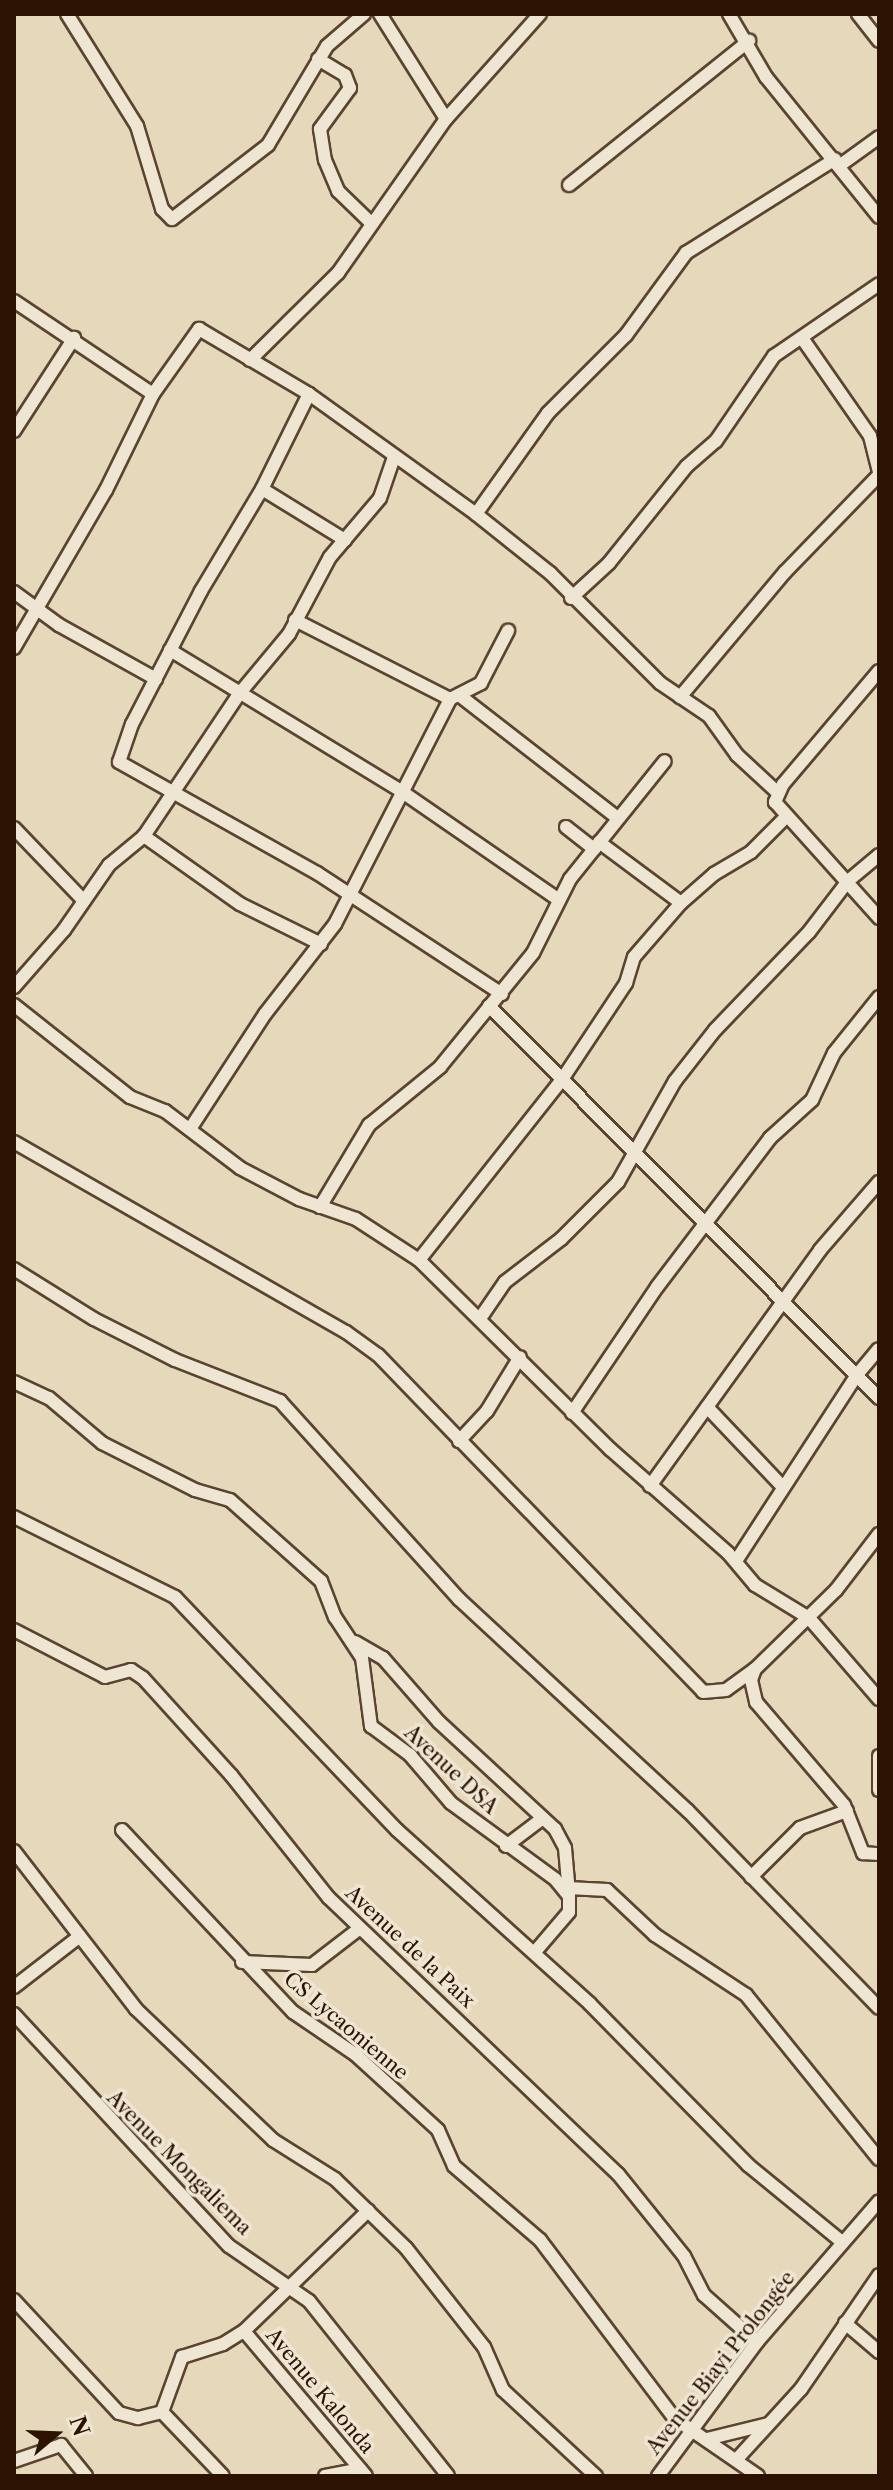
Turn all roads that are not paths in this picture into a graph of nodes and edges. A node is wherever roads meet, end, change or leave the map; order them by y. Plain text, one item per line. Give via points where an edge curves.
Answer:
1 (67, 14) edge
2 (364, 14) edge
3 (380, 14) edge
4 (540, 14) edge
5 (729, 14) edge
6 (858, 14) edge
7 (749, 41) junction
8 (879, 41) edge
9 (318, 59) junction
10 (446, 119) junction
11 (879, 137) edge
12 (837, 163) junction
13 (569, 185) dead end
14 (879, 217) edge
15 (371, 223) junction
16 (879, 284) edge
17 (14, 301) edge
18 (74, 338) junction
19 (802, 338) junction
20 (250, 360) junction
21 (153, 394) junction
22 (309, 394) junction
23 (14, 431) edge
24 (394, 457) junction
25 (879, 473) edge
26 (262, 489) junction
27 (476, 514) junction
28 (345, 540) junction
29 (14, 592) edge
30 (571, 598) junction
31 (37, 608) junction
32 (295, 620) junction
33 (508, 631) dead end
34 (14, 648) edge
35 (170, 650) junction
36 (879, 671) edge
37 (156, 679) junction
38 (239, 694) junction
39 (454, 697) junction
40 (680, 697) junction
41 (665, 761) dead end
42 (401, 791) junction
43 (777, 792) junction
44 (173, 796) junction
45 (616, 817) junction
46 (786, 817) junction
47 (566, 827) dead end
48 (14, 828) edge
49 (144, 836) junction
50 (596, 845) junction
51 (879, 855) edge
52 (848, 881) junction
53 (352, 897) junction
54 (559, 900) junction
55 (84, 901) junction
56 (681, 903) junction
57 (879, 918) edge
58 (321, 944) junction
59 (15, 984) edge
60 (502, 994) junction
61 (879, 997) edge
62 (14, 1005) edge
63 (489, 1006) junction
64 (561, 1081) junction
65 (190, 1129) junction
66 (14, 1142) edge
67 (635, 1157) junction
68 (879, 1182) edge
69 (320, 1207) junction
70 (704, 1225) junction
71 (419, 1260) junction
72 (14, 1269) edge
73 (782, 1305) junction
74 (481, 1317) junction
75 (879, 1349) edge
76 (520, 1357) junction
77 (856, 1376) junction
78 (14, 1382) edge
79 (879, 1398) edge
80 (707, 1407) junction
81 (572, 1413) junction
82 (459, 1441) junction
83 (650, 1486) junction
84 (782, 1486) junction
85 (14, 1517) edge
86 (879, 1534) edge
87 (736, 1561) junction
88 (809, 1618) junction
89 (14, 1630) edge
90 (355, 1642) junction
91 (383, 1658) junction
92 (755, 1669) junction
93 (364, 1678) junction
94 (879, 1699) edge
95 (879, 1756) edge
96 (879, 1790) edge
97 (847, 1811) junction
98 (543, 1818) junction
99 (122, 1830) dead end
100 (506, 1846) junction
101 (14, 1851) edge
102 (879, 1854) edge
103 (751, 1877) junction
104 (568, 1892) junction
105 (359, 1929) junction
106 (80, 1936) junction
107 (534, 1953) junction
108 (242, 1962) junction
109 (14, 1987) edge
110 (879, 2008) edge
111 (14, 2014) edge
112 (879, 2159) edge
113 (879, 2201) edge
114 (368, 2211) junction
115 (842, 2242) junction
116 (879, 2275) edge
117 (290, 2288) junction
118 (14, 2300) edge
119 (845, 2323) junction
120 (244, 2331) junction
121 (757, 2342) junction
122 (879, 2352) edge
123 (162, 2412) junction
124 (768, 2424) junction
125 (695, 2432) junction
126 (707, 2439) junction
127 (737, 2459) junction
128 (14, 2461) edge
129 (363, 2473) edge
130 (86, 2476) edge
131 (223, 2476) edge
132 (325, 2476) edge
133 (448, 2476) edge
134 (596, 2476) edge
135 (658, 2476) edge
136 (758, 2476) edge

1 - 9 street via 137,126 162,209 172,219 268,145
2 - 9 street
3 - 10 street
4 - 10 street
5 - 7 street
6 - 8 street
7 - 12 street via 766,77
7 - 13 street
9 - 15 street via 345,75 350,88 320,129 325,160 338,191
10 - 15 street
11 - 12 street
12 - 14 street
12 - 27 street via 686,253 626,335 548,413
15 - 20 street via 323,290
16 - 19 street
17 - 18 street
18 - 21 street
18 - 23 street
19 - 25 street via 870,436
19 - 30 street via 774,356 716,441 687,466 609,563
20 - 21 street via 199,329
20 - 22 street
21 - 31 street via 106,490
22 - 24 street
22 - 26 street
24 - 27 street
24 - 28 street via 380,498
25 - 40 street via 785,572
26 - 28 street
26 - 35 street
27 - 30 street via 550,573
28 - 32 street
29 - 31 street
30 - 40 street
31 - 34 street
31 - 37 street
32 - 38 street via 279,648
32 - 39 street
33 - 39 street via 481,683
35 - 37 street
35 - 38 street
36 - 43 street
37 - 44 street via 119,762
38 - 42 street
38 - 44 street
39 - 42 street
39 - 45 street
40 - 43 street via 709,716 737,755
41 - 45 street
42 - 53 street
42 - 54 street
43 - 46 street via 775,802
44 - 49 street
44 - 53 street via 259,839
45 - 50 street
46 - 52 street
46 - 56 street via 751,852 714,874
47 - 50 street
48 - 55 street
49 - 55 street via 109,865
49 - 58 street via 240,904
50 - 54 street
50 - 56 street
51 - 52 street
52 - 57 street
52 - 67 street via 675,1081
53 - 58 street
53 - 60 street
54 - 60 street via 533,953
55 - 59 street
56 - 64 street via 634,957 626,983
58 - 65 street via 274,1003
60 - 63 street
61 - 70 street via 834,1053 807,1106 770,1138
62 - 65 street via 130,1097 165,1111
63 - 64 street
63 - 69 street via 440,1067 369,1125
64 - 67 street
64 - 71 street
65 - 69 street via 240,1168
66 - 82 street via 346,1332 404,1379
67 - 70 street
67 - 74 street via 618,1182 561,1239 505,1282
68 - 73 street
69 - 71 street via 367,1224
70 - 73 street
70 - 81 street
71 - 74 street
72 - 103 street via 94,1319 175,1360 280,1401 459,1599 651,1775
73 - 77 street
73 - 80 street
74 - 76 street
75 - 77 street
76 - 81 street
76 - 82 street via 487,1411
77 - 79 street
77 - 84 street
78 - 90 street, Avenue DSA via 49,1398 102,1443 239,1506 321,1581 335,1617
80 - 83 street
80 - 84 street
81 - 83 street
82 - 92 street via 695,1686 718,1694
83 - 87 street
84 - 87 street
85 - 107 street via 175,1597 397,1830
86 - 88 street
87 - 88 street via 771,1598
88 - 92 street
88 - 94 street
89 - 105 street, Avenue de la Paix via 105,1677 131,1670 143,1678
90 - 91 street
90 - 93 street, Avenue DSA
91 - 93 street
91 - 98 street via 439,1722
92 - 97 street via 751,1680 756,1702
93 - 100 street, Avenue DSA via 371,1726 410,1755 451,1803
95 - 96 street
97 - 102 street via 863,1853
97 - 103 street via 800,1828
98 - 100 street
98 - 104 street via 565,1848
99 - 108 street, CS Lycaonienne
100 - 104 street, Avenue DSA
101 - 106 street
103 - 110 street
104 - 107 street via 569,1912
104 - 112 street via 607,1890 655,1935 746,1995
105 - 108 street via 312,1965
105 - 121 street, Avenue de la Paix via 618,2174 684,2256 704,2295
106 - 109 street
106 - 114 street via 119,1990 182,2054 273,2140 335,2179
107 - 115 street via 748,2165
108 - 125 street, CS Lycaonienne via 293,2012 356,2055 438,2130 454,2166 540,2240 658,2400
111 - 117 street, Avenue Mongaliema via 229,2246
113 - 115 street, Avenue Biayi Prolongée
114 - 117 street
114 - 134 street via 406,2248 465,2321 490,2358 503,2390
115 - 121 street, Avenue Biayi Prolongée
116 - 119 street
117 - 120 street
117 - 133 street, Avenue Mongaliema via 309,2301
118 - 123 street via 119,2413 138,2418
119 - 122 street
119 - 124 street via 801,2389
120 - 123 street via 182,2357
120 - 129 street, Avenue Kalonda
121 - 125 street, Avenue Biayi Prolongée
123 - 131 street
124 - 126 street
124 - 127 street
125 - 126 street, CS Lycaonienne
125 - 135 street, Avenue Biayi Prolongée
126 - 127 street, CS Lycaonienne
127 - 136 street, CS Lycaonienne
128 - 130 street via 61,2445
129 - 132 street

